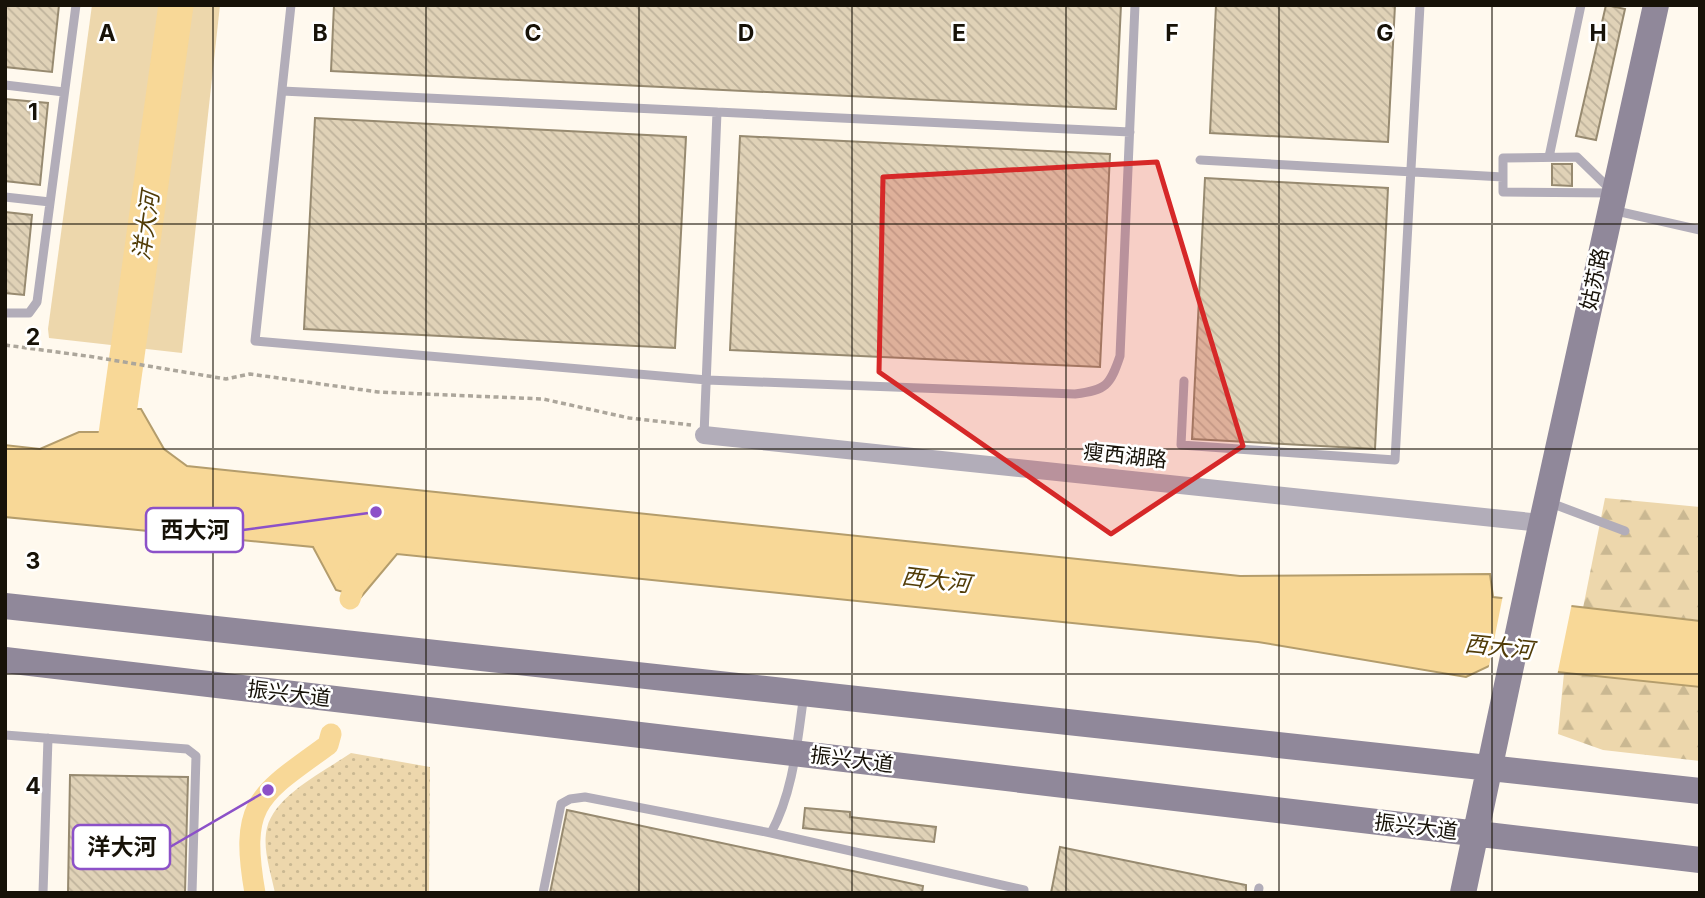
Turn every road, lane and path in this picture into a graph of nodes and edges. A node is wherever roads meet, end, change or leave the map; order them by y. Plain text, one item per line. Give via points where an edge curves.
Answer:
1 (76, 5) edge
2 (291, 5) edge
3 (1135, 5) edge
4 (1420, 5) edge
5 (1581, 5) edge
6 (1656, 5) edge
7 (5, 85) edge
8 (282, 91) junction
9 (64, 92) junction
10 (717, 112) junction
11 (1130, 132) junction
12 (1549, 157) junction
13 (1200, 160) dead end
14 (1410, 172) junction
15 (1503, 177) junction
16 (5, 197) edge
17 (1612, 201) junction
18 (50, 202) junction
19 (1700, 230) edge
20 (5, 313) edge
21 (5, 345) edge
22 (706, 380) junction
23 (1184, 381) dead end
24 (704, 435) junction
25 (1544, 512) junction
26 (1625, 531) dead end
27 (5, 606) edge
28 (5, 660) edge
29 (804, 692) junction
30 (5, 735) edge
31 (48, 738) junction
32 (796, 754) junction
33 (1488, 767) junction
34 (1700, 791) edge
35 (771, 834) junction
36 (1475, 834) junction
37 (1700, 860) edge
38 (43, 893) edge
39 (192, 893) edge
40 (543, 893) edge
41 (1024, 893) edge
42 (1463, 893) edge

1 - 9 lane
2 - 8 lane
3 - 11 lane
4 - 14 lane
5 - 12 lane
6 - 17 main road, 姑苏路
7 - 9 lane
8 - 10 lane
8 - 22 lane via 255,341
9 - 18 lane
10 - 11 lane
10 - 22 lane
11 - 22 lane via 1120,356 1113,376 1098,391 1075,394
12 - 15 lane via 1503,158
12 - 17 lane via 1577,157
13 - 14 lane
14 - 15 lane
14 - 23 lane via 1395,460 1181,445
15 - 17 lane via 1503,192
16 - 18 lane
17 - 19 lane
17 - 25 main road, 姑苏路
18 - 20 lane via 37,302 29,313
21 - 24 path via 226,379 250,374 378,391 543,399 693,426
22 - 24 lane
24 - 25 street, 瘦西湖路
25 - 26 lane
25 - 33 main road, 姑苏路
27 - 29 main road
28 - 32 main road, 振兴大道
29 - 32 lane
29 - 33 main road
30 - 31 lane
31 - 38 lane
31 - 39 lane via 187,749 196,756
32 - 35 lane via 789,789
32 - 36 main road, 振兴大道
33 - 34 main road
33 - 36 main road
35 - 40 lane via 585,797 570,799 561,804
35 - 41 lane
36 - 37 main road, 振兴大道
36 - 42 main road

